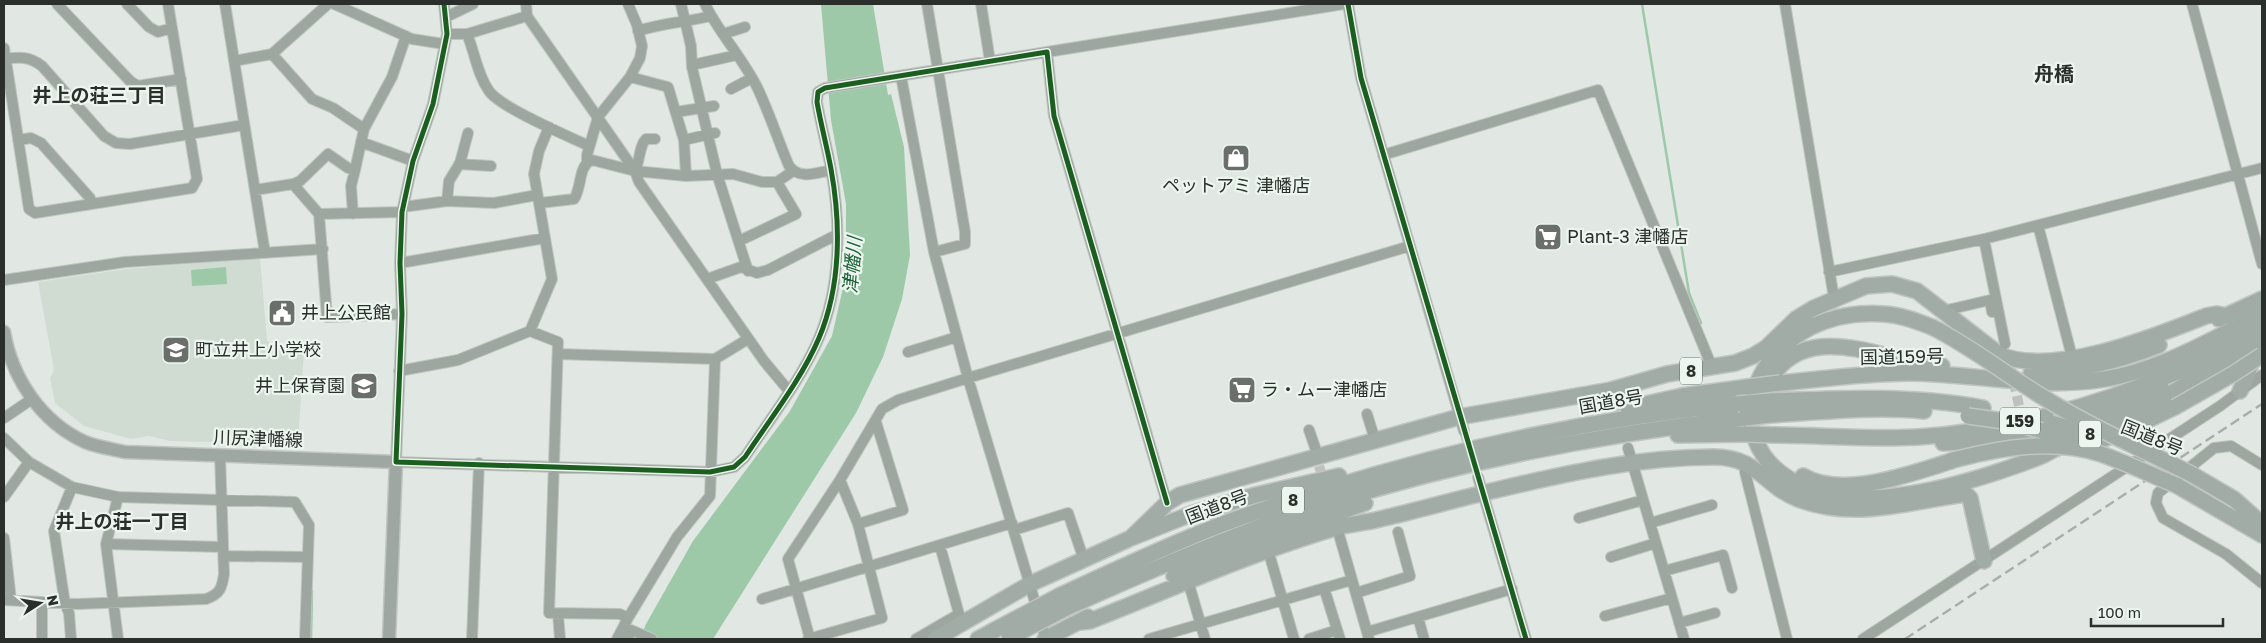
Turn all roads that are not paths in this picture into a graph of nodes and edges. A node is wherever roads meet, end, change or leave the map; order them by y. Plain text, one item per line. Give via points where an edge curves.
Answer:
1 (57, 4) edge
2 (127, 4) edge
3 (168, 4) edge
4 (328, 4) edge
5 (334, 4) edge
6 (444, 4) edge
7 (473, 4) edge
8 (526, 4) edge
9 (628, 4) edge
10 (681, 4) edge
11 (705, 4) edge
12 (927, 4) edge
13 (981, 4) edge
14 (1344, 4) edge
15 (1348, 4) edge
16 (1785, 4) edge
17 (2192, 4) edge
18 (228, 5) edge
19 (527, 16) junction
20 (711, 16) junction
21 (446, 17) junction
22 (684, 22) junction
23 (745, 26) dead end
24 (172, 28) junction
25 (638, 31) junction
26 (467, 34) junction
27 (723, 34) junction
28 (406, 36) junction
29 (446, 39) junction
30 (1047, 52) junction
31 (272, 54) junction
32 (737, 54) junction
33 (4, 56) edge
34 (234, 61) junction
35 (990, 61) junction
36 (692, 65) junction
37 (938, 69) junction
38 (900, 76) junction
39 (630, 77) junction
40 (752, 78) junction
41 (180, 80) junction
42 (731, 89) dead end
43 (714, 106) dead end
44 (702, 107) junction
45 (676, 112) junction
46 (598, 117) junction
47 (244, 125) junction
48 (549, 127) junction
49 (364, 129) junction
50 (468, 133) dead end
51 (711, 134) junction
52 (190, 135) junction
53 (655, 139) dead end
54 (18, 140) junction
55 (684, 140) junction
56 (361, 142) junction
57 (589, 146) junction
58 (1383, 155) junction
59 (413, 161) junction
60 (587, 162) junction
61 (459, 164) junction
62 (491, 166) dead end
63 (2262, 168) edge
64 (355, 170) junction
65 (831, 170) junction
66 (635, 171) junction
67 (793, 171) junction
68 (717, 174) junction
69 (2238, 174) junction
70 (686, 176) junction
71 (777, 182) junction
72 (293, 184) junction
73 (254, 190) junction
74 (538, 199) junction
75 (447, 201) junction
76 (91, 203) junction
77 (403, 209) junction
78 (319, 214) junction
79 (353, 214) junction
80 (2038, 225) junction
81 (836, 235) junction
82 (546, 238) junction
83 (1984, 239) junction
84 (739, 241) junction
85 (1410, 246) junction
86 (323, 249) junction
87 (934, 252) junction
88 (265, 253) junction
89 (400, 263) junction
90 (2262, 264) edge
91 (748, 271) junction
92 (1829, 272) junction
93 (707, 279) junction
94 (4, 280) edge
95 (1834, 298) junction
96 (1993, 299) junction
97 (2262, 299) edge
98 (1943, 311) junction
99 (402, 314) junction
100 (2262, 314) edge
101 (2227, 316) junction
102 (530, 331) junction
103 (4, 332) edge
104 (1117, 333) junction
105 (2255, 334) edge
106 (957, 337) junction
107 (748, 339) junction
108 (2002, 349) junction
109 (908, 352) dead end
110 (558, 354) junction
111 (2262, 355) edge
112 (2072, 357) junction
113 (2237, 357) junction
114 (715, 359) junction
115 (2015, 361) junction
116 (1712, 367) junction
117 (2216, 367) junction
118 (399, 371) junction
119 (1967, 375) junction
120 (2262, 375) edge
121 (968, 378) junction
122 (1991, 378) junction
123 (789, 391) junction
124 (2240, 391) junction
125 (32, 399) junction
126 (1771, 408) junction
127 (1367, 414) dead end
128 (1460, 417) junction
129 (4, 418) edge
130 (876, 422) junction
131 (1310, 430) dead end
132 (1464, 432) tunnel mouth
133 (1536, 434) junction
134 (1875, 436) junction
135 (4, 438) edge
136 (1375, 440) junction
137 (1485, 445) junction
138 (1540, 451) junction
139 (1630, 455) junction
140 (220, 456) junction
141 (2037, 458) junction
142 (1317, 459) junction
143 (1488, 461) junction
144 (29, 462) junction
145 (396, 462) junction
146 (479, 463) junction
147 (1748, 465) junction
148 (2262, 465) edge
149 (555, 466) junction
150 (710, 472) junction
151 (2193, 475) junction
152 (1478, 477) tunnel mouth
153 (840, 480) junction
154 (2176, 485) junction
155 (72, 487) junction
156 (1484, 493) junction
157 (4, 498) edge
158 (118, 498) junction
159 (222, 499) junction
160 (2234, 499) junction
161 (1643, 500) junction
162 (1167, 503) junction
163 (1712, 505) dead end
164 (2262, 512) edge
165 (1579, 518) dead end
166 (1650, 523) junction
167 (858, 524) junction
168 (2262, 524) edge
169 (1013, 526) junction
170 (1337, 526) junction
171 (2246, 526) junction
172 (1398, 532) dead end
173 (2262, 535) edge
174 (4, 538) edge
175 (1131, 538) junction
176 (2262, 541) edge
177 (1656, 543) junction
178 (106, 544) junction
179 (940, 546) junction
180 (1268, 550) junction
181 (224, 551) junction
182 (308, 557) junction
183 (1611, 557) dead end
184 (1084, 560) junction
185 (1984, 561) junction
186 (869, 568) junction
187 (1664, 571) junction
188 (1352, 580) junction
189 (2261, 580) edge
190 (1188, 581) junction
191 (1030, 584) junction
192 (796, 588) junction
193 (1324, 588) junction
194 (1732, 588) dead end
195 (1512, 589) junction
196 (1356, 593) junction
197 (1672, 598) junction
198 (762, 599) dead end
199 (8, 600) edge
200 (1282, 600) junction
201 (42, 602) junction
202 (1064, 602) junction
203 (114, 603) junction
204 (65, 604) junction
205 (1715, 613) dead end
206 (558, 614) junction
207 (1605, 616) dead end
208 (1418, 617) junction
209 (628, 618) junction
210 (961, 618) junction
211 (1080, 622) junction
212 (1679, 624) junction
213 (1200, 625) junction
214 (1339, 635) edge
215 (632, 636) edge
216 (1368, 636) edge
217 (1156, 638) edge
218 (42, 639) edge
219 (71, 639) edge
220 (118, 639) edge
221 (305, 639) edge
222 (389, 639) edge
223 (472, 639) edge
224 (560, 639) edge
225 (617, 639) edge
226 (652, 639) edge
227 (810, 639) edge
228 (916, 639) edge
229 (935, 639) edge
230 (978, 639) edge
231 (1008, 639) edge
232 (1045, 639) edge
233 (1205, 639) edge
234 (1294, 639) edge
235 (1308, 639) edge
236 (1424, 639) edge
237 (1524, 639) edge
238 (1684, 639) edge
239 (1787, 639) edge
240 (1863, 639) edge

1 - 41 street via 130,82 138,86
2 - 24 street via 158,32
3 - 24 street
4 - 31 street
5 - 28 street
6 - 21 street
7 - 21 street
8 - 19 street
9 - 25 street
10 - 22 street
11 - 20 street
12 - 37 street
13 - 35 street
14 - 30 street
15 - 58 street via 1360,78
16 - 92 street
17 - 69 street
18 - 34 street
19 - 26 street
19 - 46 street
20 - 22 street
20 - 27 street
21 - 29 street
22 - 25 street via 655,25
22 - 36 street
23 - 27 street
24 - 41 street
25 - 39 street via 642,46 640,58
26 - 29 street
26 - 48 street via 480,74 490,92
27 - 32 street
28 - 29 street via 412,39
28 - 49 street via 392,77
29 - 59 street via 433,104
30 - 35 street
30 - 104 street via 1054,116
31 - 34 street
31 - 49 street via 312,99 333,108
32 - 36 street
32 - 40 street
33 - 52 street via 33,59 104,136 116,143
33 - 54 street
34 - 47 street
35 - 37 street
36 - 44 street
37 - 38 street
37 - 87 street via 965,244
38 - 65 street via 825,88 818,92 817,102
38 - 87 street
39 - 45 street via 668,87
39 - 46 street
40 - 42 street
40 - 67 street
41 - 52 street
43 - 44 street
44 - 45 street
44 - 51 street
45 - 55 street
46 - 57 street
46 - 66 street
47 - 52 street
47 - 73 street
48 - 57 street
48 - 74 street via 534,174
49 - 56 street
50 - 61 street
51 - 55 street
51 - 68 street
52 - 76 street via 197,180 192,188
53 - 66 street via 643,142
54 - 76 street via 31,138 41,143
54 - 76 street via 29,209 35,213
55 - 70 street
56 - 59 street
56 - 64 street
57 - 60 street
58 - 85 street
58 - 116 street via 1598,90
59 - 77 street
60 - 66 street via 592,160
60 - 74 street via 574,199
61 - 62 street
61 - 75 street via 449,181
63 - 69 street
64 - 72 street via 328,154
64 - 79 street via 351,186
65 - 67 street via 803,175
65 - 81 street
66 - 70 street
66 - 93 street via 639,182
67 - 71 street
68 - 70 street
68 - 71 street
68 - 84 street
69 - 80 street
69 - 90 street
71 - 84 street via 796,214
72 - 73 street
72 - 78 street
73 - 88 street
74 - 75 street via 494,203
74 - 82 street
75 - 77 street
77 - 79 street
77 - 89 street
78 - 79 street
78 - 86 street
80 - 83 street
80 - 112 street
81 - 91 street via 768,270
81 - 123 street via 835,276 828,310 819,337
82 - 89 street
82 - 102 street via 552,279
83 - 92 street
83 - 96 street
84 - 91 street
85 - 104 street
85 - 128 street
86 - 88 street
86 - 99 street via 327,318
87 - 106 street
88 - 94 street via 125,262
89 - 99 street
91 - 93 street via 741,267
92 - 95 street
93 - 107 street
95 - 98 highway, 8 via 1866,286 1892,284 1917,291
95 - 116 highway, 8 via 1796,319 1754,356
96 - 98 street
96 - 108 street
96 - 115 street via 2002,299
97 - 101 highway
98 - 108 highway, 8
99 - 118 street
100 - 105 highway, 国道159号 / 159
101 - 112 highway, 8 via 2206,316 2138,342
101 - 122 highway via 2124,359 2050,372 1996,374
102 - 110 street via 558,342
102 - 118 street via 458,360
103 - 125 main road, 川尻津幡線 via 11,361
104 - 121 street
104 - 162 street
105 - 113 highway
105 - 122 highway, 国道159号 / 159 via 2105,380 2054,383
105 - 134 highway, 国道159号 / 159 via 2178,372 2067,411 1957,433 1917,437
106 - 109 street
106 - 121 street
107 - 114 street
107 - 123 street
108 - 115 highway, 8
110 - 114 street
110 - 149 street
111 - 113 highway
111 - 141 highway, bridge via 2175,407 2127,430 2066,453
112 - 115 highway, 8 via 2045,362
113 - 117 highway
113 - 124 highway via 2251,363
114 - 150 street
116 - 128 highway, 8 via 1659,376 1613,397
117 - 134 highway via 2115,409 2004,438 1970,443 1906,444
117 - 141 highway via 2138,412
118 - 145 street
119 - 122 highway, 国道159号 / 159
119 - 133 highway, 国道159号 / 159, bridge via 1907,373 1780,383 1682,396 1548,425
119 - 154 highway, bridge via 1961,370 1852,347 1812,348 1796,354 1772,376 1763,393 1761,424 1768,444 1789,468 1808,479 1834,484 1866,484 2018,446 2066,447 2101,454
120 - 124 street
121 - 130 street via 898,400 882,409
121 - 169 street
123 - 150 street via 744,457 734,467
124 - 185 street
125 - 129 street
125 - 140 main road, 川尻津幡線 via 45,415 84,442 125,452
126 - 133 highway, 国道8号 / 8, bridge via 1737,404 1663,412
126 - 138 highway, 国道8号 / 8, bridge via 1744,418 1666,427
126 - 151 highway, 国道8号 / 8, bridge via 1865,398 1984,408 2072,428
126 - 154 highway, 国道8号 / 8, bridge via 1910,409 2011,422 2111,451 2151,468
127 - 136 street
128 - 132 street
128 - 136 highway, 8
130 - 153 street
130 - 167 street via 903,510
131 - 142 street
133 - 137 highway, 国道8号 / 8
134 - 138 highway, 国道159号 / 159, bridge via 1665,436
135 - 144 street
136 - 142 highway, 8
137 - 175 highway, 8 via 1436,451 1256,495 1191,514
137 - 202 highway, 国道8号 / 8 via 1373,475 1220,524 1136,560
138 - 143 highway, 国道8号 / 8
139 - 147 highway, 8 via 1715,457
139 - 156 highway, 8
139 - 161 street
140 - 145 main road, 川尻津幡線
140 - 159 street
141 - 151 highway, bridge via 1941,488 1873,497 1820,493 1780,472 1756,443 1750,410 1753,393 1776,354 1810,328 1852,314 1899,316 1958,340 2048,401 2093,427
142 - 162 highway, 8 via 1234,474
143 - 202 highway, 国道8号 / 8 via 1302,512
143 - 211 highway, 8 via 1248,545 1124,597
144 - 155 street
144 - 157 street
145 - 146 street
145 - 222 main road
146 - 149 street
146 - 223 street
147 - 185 highway, 8 via 1791,496 1806,502 1846,508 1872,510 1966,494 1970,498
147 - 239 street via 1745,472
148 - 189 street via 2232,446 2214,448 2158,493 2156,504 2163,518 2226,554
149 - 150 street
149 - 206 street via 549,614
150 - 209 street via 710,496 677,536
151 - 160 highway, 国道8号 / 8
152 - 156 street
153 - 167 street
153 - 192 street via 788,559
154 - 171 highway, 国道8号 / 8
155 - 158 street
155 - 204 street via 54,531
156 - 170 highway, 8 via 1378,520
156 - 195 street
158 - 159 street
158 - 178 street
159 - 181 street
159 - 182 street via 295,502 309,525
160 - 164 highway, 8
160 - 168 highway, 国道8号 / 8
161 - 165 street
161 - 166 street
162 - 175 highway, 8
163 - 166 street
166 - 177 street
167 - 186 street
169 - 179 street
169 - 184 street via 1068,513
169 - 191 street
170 - 180 highway, 8
170 - 188 street
171 - 173 highway, 国道8号 / 8
171 - 176 highway, 8
172 - 196 street via 1410,576
174 - 199 street
175 - 184 highway, 8
177 - 183 street
177 - 187 street
178 - 181 street
178 - 203 street
179 - 186 street
179 - 210 street
180 - 190 highway, 8
180 - 200 street
181 - 182 street
181 - 203 street via 222,588 216,596
182 - 221 street
184 - 191 highway, 8
185 - 240 street
186 - 192 street
186 - 227 street via 882,618
187 - 194 street via 1723,555
187 - 197 street
188 - 193 street
188 - 196 street
190 - 211 highway, 8 via 1090,621
190 - 213 street
191 - 210 highway, 8
191 - 232 street
192 - 198 street
192 - 227 street
193 - 200 street
193 - 214 street
195 - 208 street
195 - 237 street
196 - 216 street
197 - 207 street
197 - 212 street
199 - 201 street
200 - 213 street
200 - 234 street
201 - 204 street
201 - 218 street
202 - 230 highway, 国道8号 / 8, bridge
202 - 231 highway, 国道8号 / 8, bridge
203 - 204 street
203 - 220 street
204 - 219 street
205 - 212 street
206 - 209 street via 620,614
206 - 224 street
208 - 216 street
208 - 236 street
209 - 225 street
210 - 228 street
210 - 229 highway, 8
211 - 232 highway, 8
212 - 238 street
213 - 217 street
213 - 233 street
214 - 235 street
215 - 226 street

